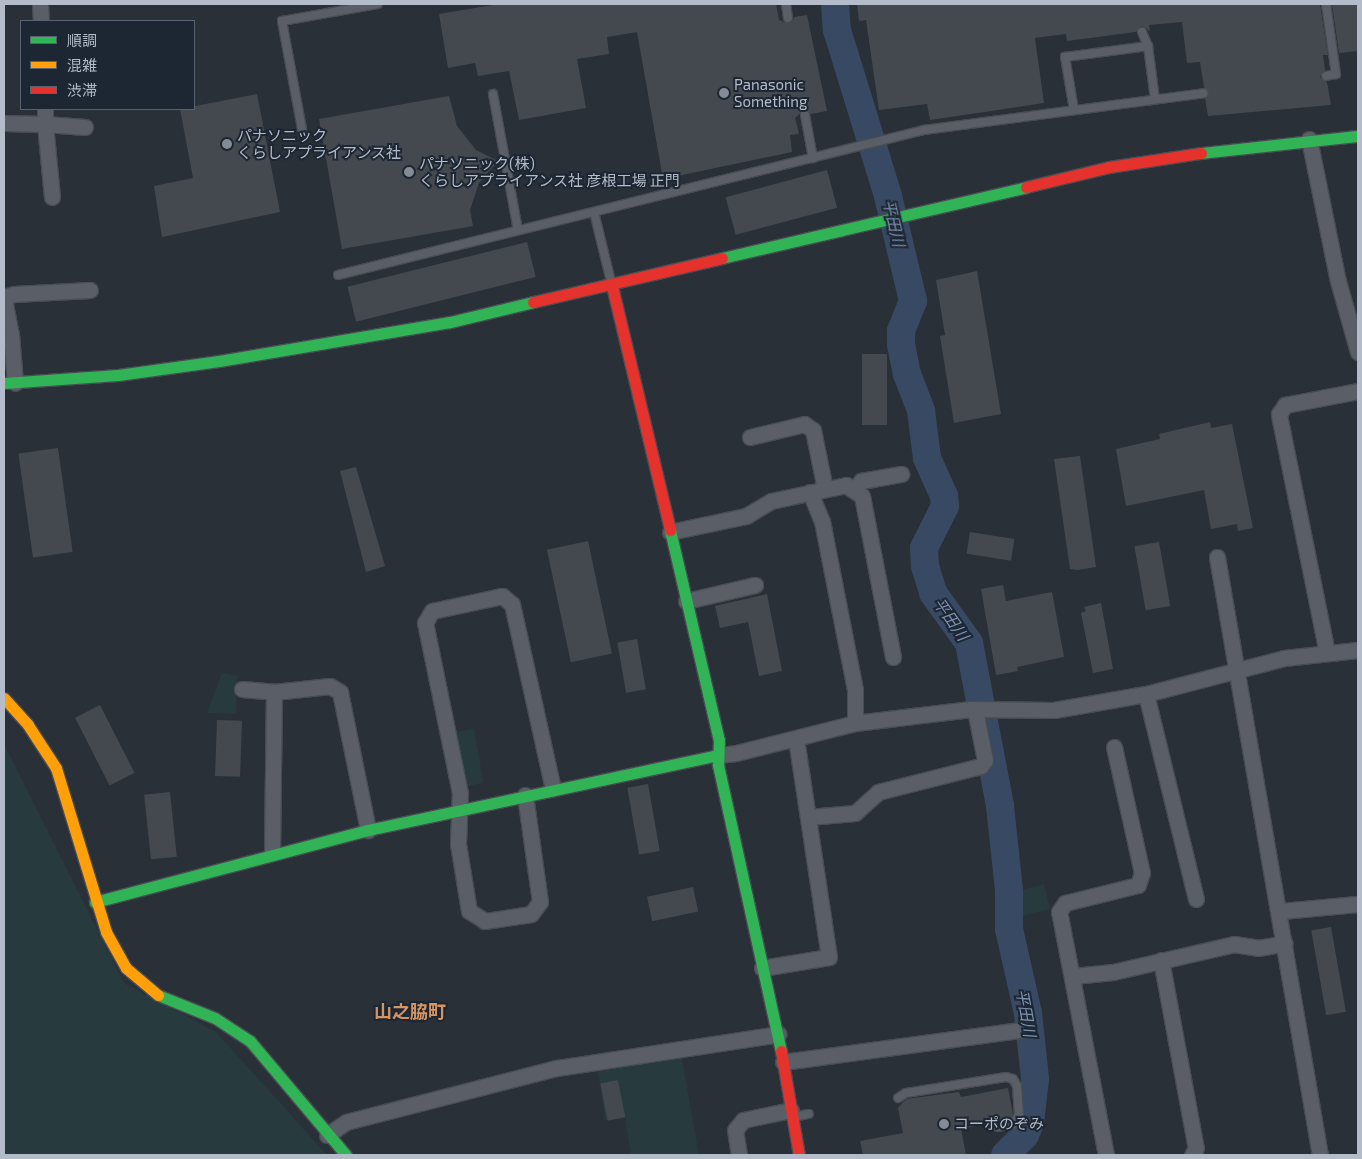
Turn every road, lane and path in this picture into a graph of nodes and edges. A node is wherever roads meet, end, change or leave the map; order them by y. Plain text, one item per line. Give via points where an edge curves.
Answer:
1 (40, 4) edge
2 (378, 4) edge
3 (786, 4) edge
4 (1326, 4) edge
5 (788, 18) dead end
6 (41, 20) edge
7 (1142, 32) dead end
8 (1148, 46) junction
9 (1326, 76) dead end
10 (1204, 92) dead end
11 (493, 94) dead end
12 (1154, 99) junction
13 (1074, 110) junction
14 (45, 116) edge
15 (805, 116) dead end
16 (4, 122) edge
17 (84, 127) dead end
18 (302, 129) dead end
19 (1358, 136) edge
20 (1309, 139) junction
21 (813, 158) junction
22 (52, 197) dead end
23 (594, 212) junction
24 (518, 230) junction
25 (338, 275) dead end
26 (612, 286) junction
27 (90, 290) dead end
28 (4, 298) edge
29 (1358, 352) edge
30 (9, 383) edge
31 (1358, 391) edge
32 (750, 437) dead end
33 (901, 474) dead end
34 (825, 489) junction
35 (855, 490) junction
36 (810, 492) junction
37 (670, 532) junction
38 (1217, 557) dead end
39 (755, 585) dead end
40 (686, 601) junction
41 (1358, 650) edge
42 (1327, 653) junction
43 (893, 657) dead end
44 (1238, 670) junction
45 (242, 689) dead end
46 (274, 692) junction
47 (1146, 694) junction
48 (4, 698) edge
49 (980, 710) junction
50 (855, 723) junction
51 (796, 739) junction
52 (1114, 747) dead end
53 (718, 755) junction
54 (553, 789) junction
55 (525, 795) junction
56 (460, 810) junction
57 (808, 817) junction
58 (368, 830) junction
59 (272, 853) junction
60 (1196, 898) dead end
61 (95, 902) junction
62 (1358, 904) edge
63 (1280, 911) junction
64 (1285, 943) junction
65 (1161, 960) junction
66 (762, 968) junction
67 (1073, 976) junction
68 (1021, 1030) dead end
69 (778, 1034) junction
70 (783, 1062) junction
71 (898, 1098) dead end
72 (792, 1114) junction
73 (809, 1114) dead end
74 (998, 1127) dead end
75 (328, 1135) junction
76 (346, 1155) edge
77 (738, 1155) edge
78 (799, 1155) edge
79 (1106, 1155) edge
80 (1192, 1155) edge
81 (1320, 1155) edge

1 - 6 street
2 - 18 lane via 282,21
3 - 5 lane
4 - 9 lane via 1336,74
7 - 8 lane
8 - 12 lane
8 - 13 lane via 1065,57
10 - 12 lane
11 - 24 lane
12 - 13 lane
13 - 21 lane via 924,130
14 - 16 street
14 - 17 street
14 - 22 street
15 - 21 lane
19 - 20 street
20 - 26 street via 1109,167
20 - 29 street via 1338,281
21 - 23 lane
23 - 24 lane
23 - 26 lane
24 - 25 lane
26 - 30 street via 450,322 219,361 118,375
26 - 37 street
27 - 28 street via 14,294
28 - 30 street via 8,307
31 - 42 street via 1285,404 1279,414
32 - 34 street via 804,424 813,430
33 - 35 street via 861,481
34 - 35 street via 846,485
34 - 36 street
35 - 43 street via 862,496
36 - 37 street via 771,502 746,516
36 - 50 street via 822,520 855,690
37 - 40 street
38 - 44 street
39 - 40 street
40 - 53 street via 719,740
41 - 42 street
42 - 44 street via 1284,658
44 - 47 street
44 - 63 street
45 - 46 street
46 - 58 street via 330,686 340,692
46 - 59 street
47 - 49 street via 1054,710
47 - 60 street
48 - 61 street via 28,725 56,768
49 - 50 street
49 - 57 street via 985,760 981,766 878,792 855,813
50 - 51 street
51 - 53 street
51 - 57 street
52 - 67 street via 1113,772 1142,874 1138,885 1065,903 1059,912
53 - 54 street
53 - 66 street via 730,827
54 - 55 street
54 - 56 street via 512,604 502,596 432,612 425,623 460,793
55 - 56 street
55 - 56 street via 540,902 531,914 485,922 469,911 458,844
56 - 58 street
57 - 66 street via 829,956
58 - 59 street
59 - 61 street
61 - 75 street via 112,946 126,968 160,997 215,1018 250,1040
62 - 63 street
63 - 64 street
64 - 65 street via 1258,948 1234,944
64 - 81 street
65 - 67 street via 1113,972
65 - 80 street via 1196,1148
66 - 69 street
67 - 79 street
68 - 70 street
69 - 70 street
69 - 75 street via 557,1068 346,1122
70 - 72 street
71 - 74 lane via 906,1093 1006,1077 1013,1079 1017,1086 1019,1115 1013,1124
72 - 73 lane
72 - 77 street via 743,1120 735,1130
72 - 78 street
75 - 76 street

